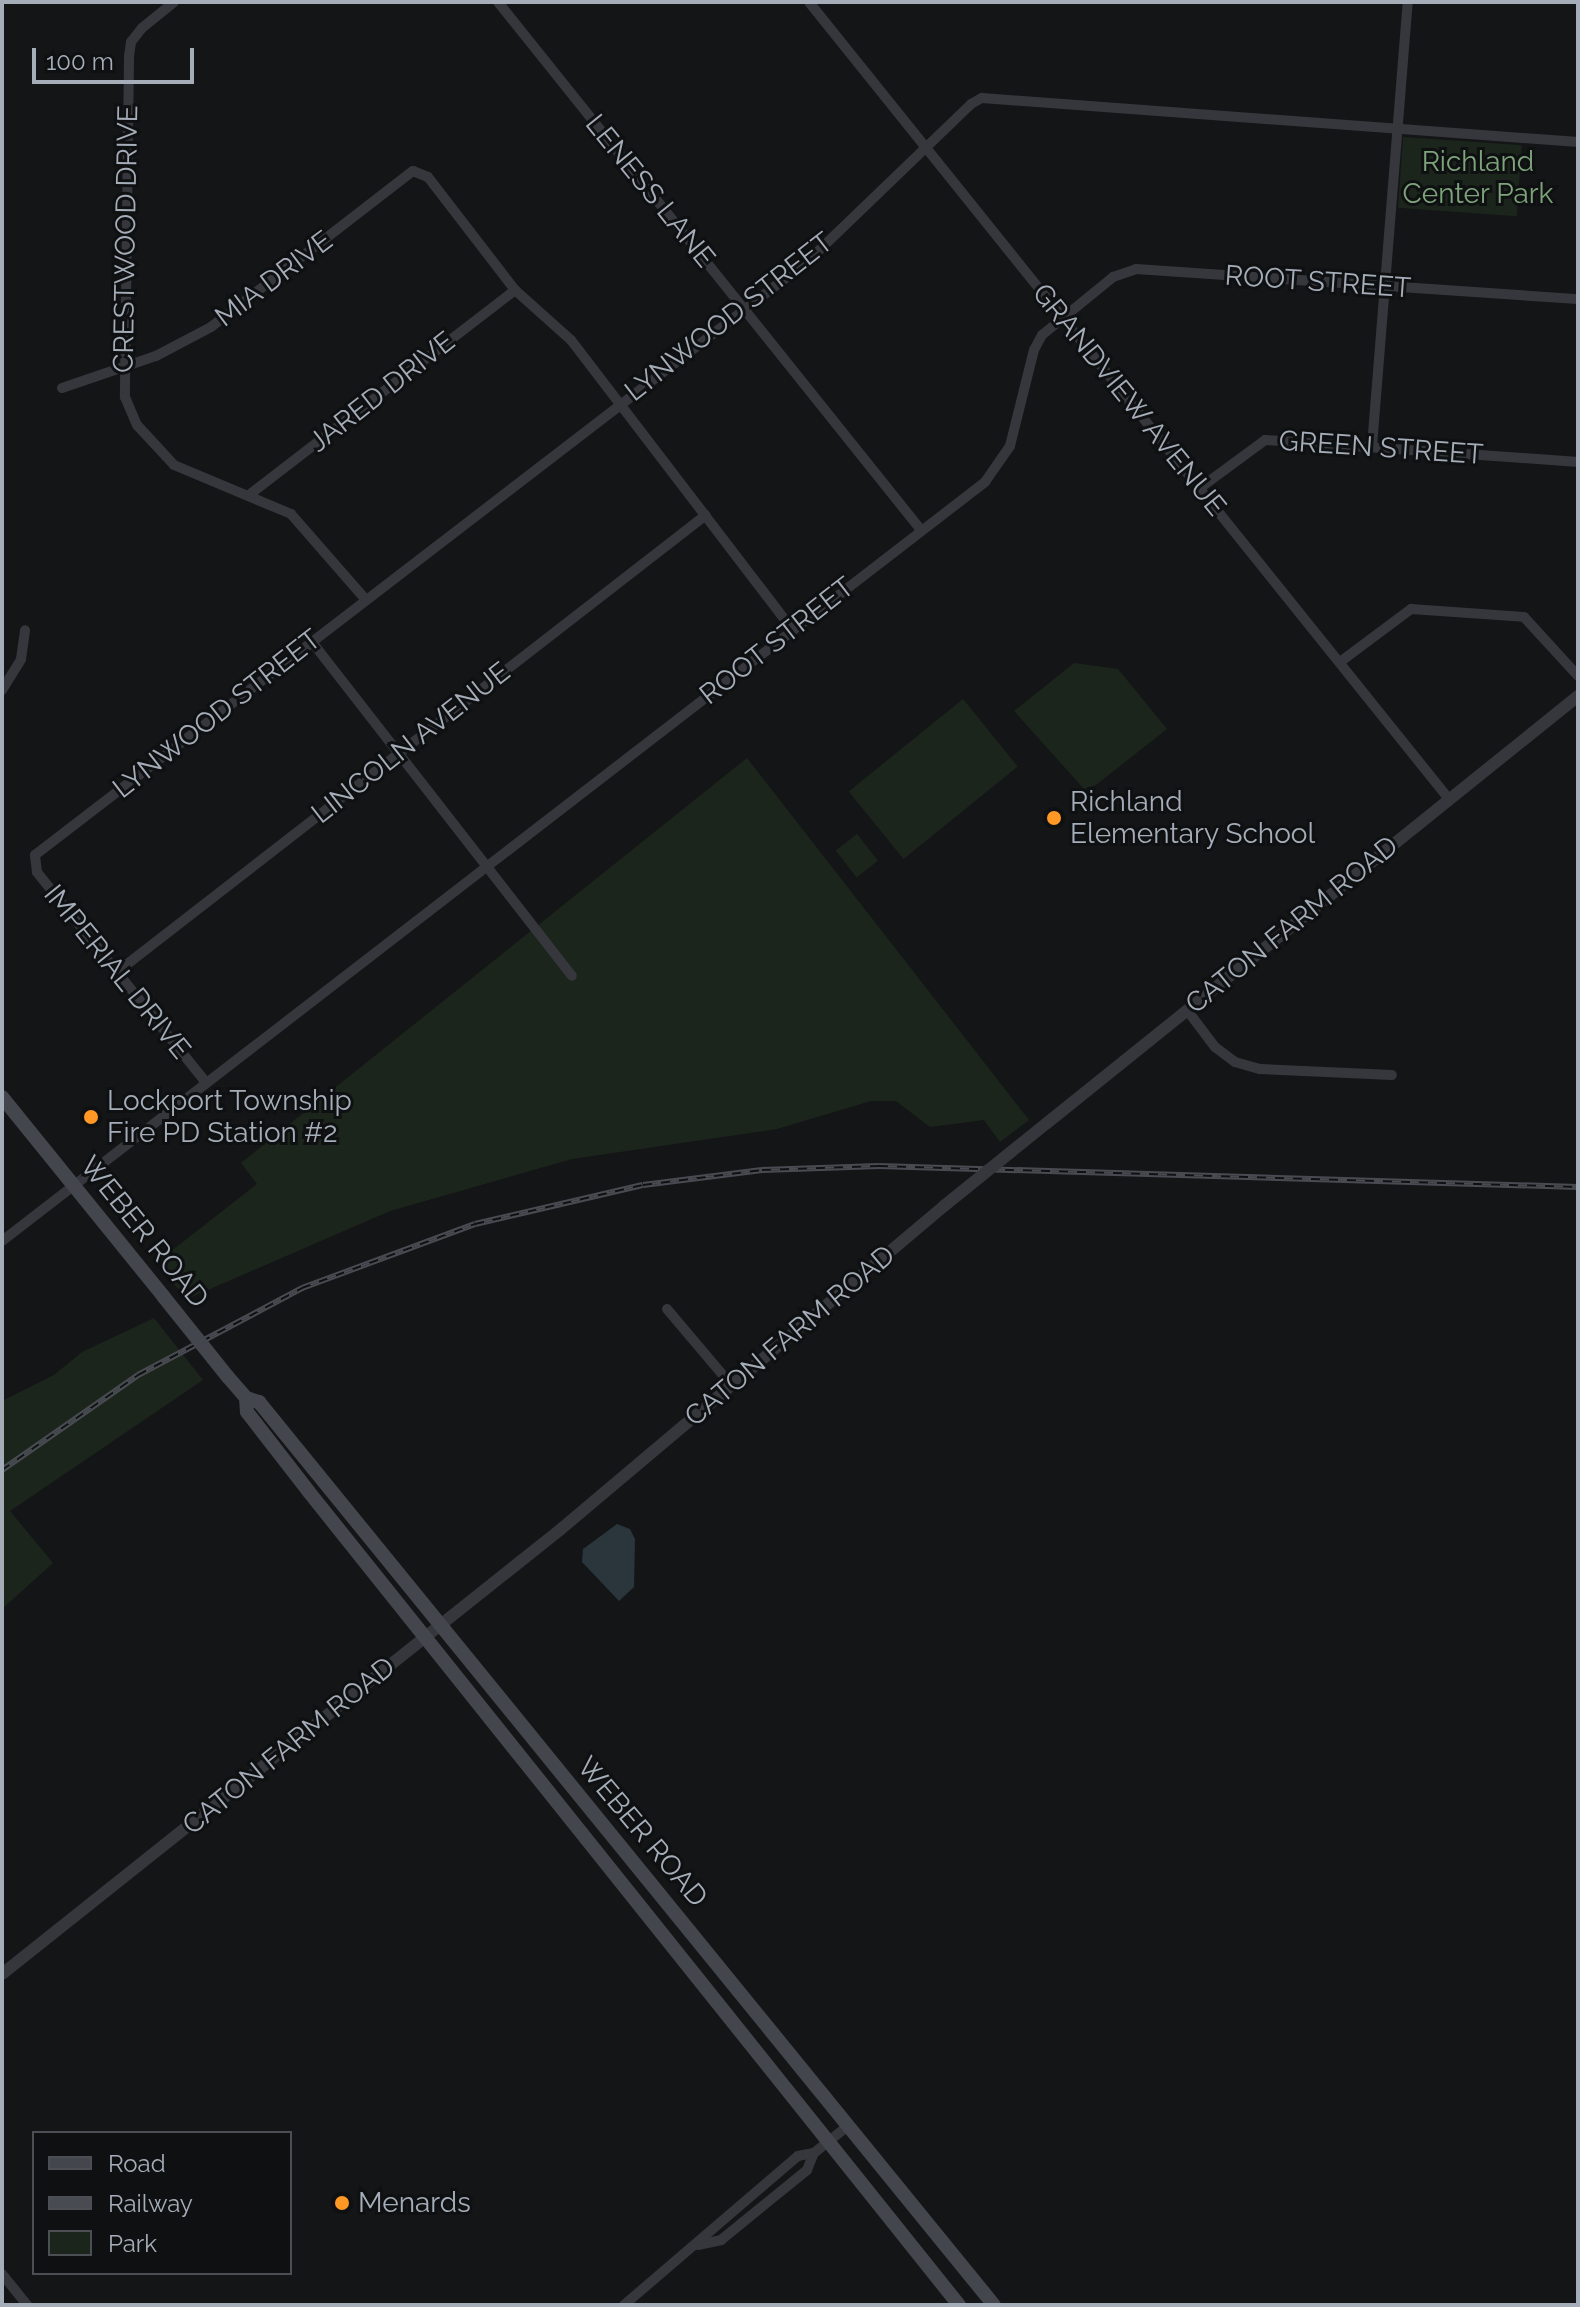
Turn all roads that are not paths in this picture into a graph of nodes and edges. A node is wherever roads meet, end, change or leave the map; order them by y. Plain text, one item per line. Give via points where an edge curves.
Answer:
1 (174, 2) edge
2 (498, 2) edge
3 (809, 2) edge
4 (1408, 2) edge
5 (1394, 129) junction
6 (1578, 142) edge
7 (924, 146) junction
8 (1384, 288) junction
9 (515, 290) junction
10 (1578, 299) edge
11 (744, 309) junction
12 (1063, 318) junction
13 (123, 366) junction
14 (62, 388) dead end
15 (621, 403) junction
16 (1372, 446) junction
17 (1578, 462) edge
18 (1200, 488) junction
19 (249, 495) junction
20 (706, 515) junction
21 (921, 530) junction
22 (366, 600) junction
23 (792, 629) junction
24 (25, 630) dead end
25 (312, 642) junction
26 (1340, 662) junction
27 (1578, 676) edge
28 (2, 690) edge
29 (1578, 696) edge
30 (398, 754) junction
31 (1449, 799) junction
32 (35, 862) joint
33 (485, 866) junction
34 (117, 972) junction
35 (572, 976) dead end
36 (1187, 1010) junction
37 (1392, 1075) dead end
38 (204, 1080) junction
39 (2, 1097) edge
40 (72, 1185) junction
41 (2, 1241) edge
42 (667, 1309) dead end
43 (732, 1386) junction
44 (246, 1398) junction
45 (440, 1626) junction
46 (425, 1638) junction
47 (2, 1974) edge
48 (849, 2125) junction
49 (828, 2142) junction
50 (814, 2153) junction
51 (698, 2245) junction
52 (2, 2274) edge
53 (27, 2305) edge
54 (624, 2305) edge
55 (959, 2305) edge
56 (994, 2305) edge

1 - 13 street, CRESTWOOD DRIVE via 131,42
2 - 11 street, LENESS LANE
3 - 7 street, GRANDVIEW AVENUE
4 - 5 street
5 - 6 street, LYNWOOD STREET
5 - 7 street, LYNWOOD STREET via 982,98
5 - 8 street
7 - 11 street, LYNWOOD STREET via 809,260
7 - 12 street, GRANDVIEW AVENUE
8 - 10 street, ROOT STREET
8 - 12 street, ROOT STREET via 1136,269 1113,277
8 - 16 street
9 - 13 street, MIA DRIVE via 428,177 413,171 211,327 177,347
9 - 15 street via 571,340
9 - 19 street, JARED DRIVE
11 - 15 street, LYNWOOD STREET
11 - 21 street, LENESS LANE
12 - 18 street, GRANDVIEW AVENUE
12 - 21 street, ROOT STREET via 1034,350 1010,446 999,464 985,482
13 - 14 street, MIA DRIVE
13 - 19 street, CRESTWOOD DRIVE via 125,397 154,447 174,465
15 - 20 street
15 - 22 street, LYNWOOD STREET
16 - 17 street, GREEN STREET
16 - 18 street, GREEN STREET via 1265,440
18 - 26 street, GRANDVIEW AVENUE
19 - 22 street, CRESTWOOD DRIVE via 308,528
20 - 23 street
20 - 30 street, LINCOLN AVENUE
21 - 23 street, ROOT STREET
22 - 25 street, LYNWOOD STREET
23 - 33 street, ROOT STREET
24 - 28 street via 21,659
25 - 30 street
25 - 32 street, LYNWOOD STREET via 35,855
26 - 27 street via 1411,609 1524,617
26 - 31 street, GRANDVIEW AVENUE
29 - 31 street, CATON FARM ROAD
30 - 33 street
30 - 34 street, LINCOLN AVENUE
31 - 36 street, CATON FARM ROAD
32 - 34 street, IMPERIAL DRIVE via 37,872
33 - 35 street
33 - 38 street, ROOT STREET
34 - 38 street, IMPERIAL DRIVE
36 - 37 street via 1215,1047 1235,1062 1260,1069
36 - 43 street, CATON FARM ROAD, bridge
38 - 40 street, ROOT STREET
39 - 40 main road, WEBER ROAD
40 - 41 street, ROOT STREET
40 - 44 main road, WEBER ROAD, bridge
42 - 43 street
43 - 45 street, CATON FARM ROAD
44 - 45 main road, WEBER ROAD via 259,1402
44 - 46 main road, WEBER ROAD via 247,1412
45 - 46 street, CATON FARM ROAD
45 - 48 main road, WEBER ROAD
46 - 47 street, CATON FARM ROAD
46 - 49 main road, WEBER ROAD
48 - 49 street
48 - 56 main road, WEBER ROAD
49 - 50 street
49 - 55 main road, WEBER ROAD
50 - 51 street via 798,2156 710,2228
50 - 51 street via 807,2170 721,2240
51 - 54 street
52 - 53 street

